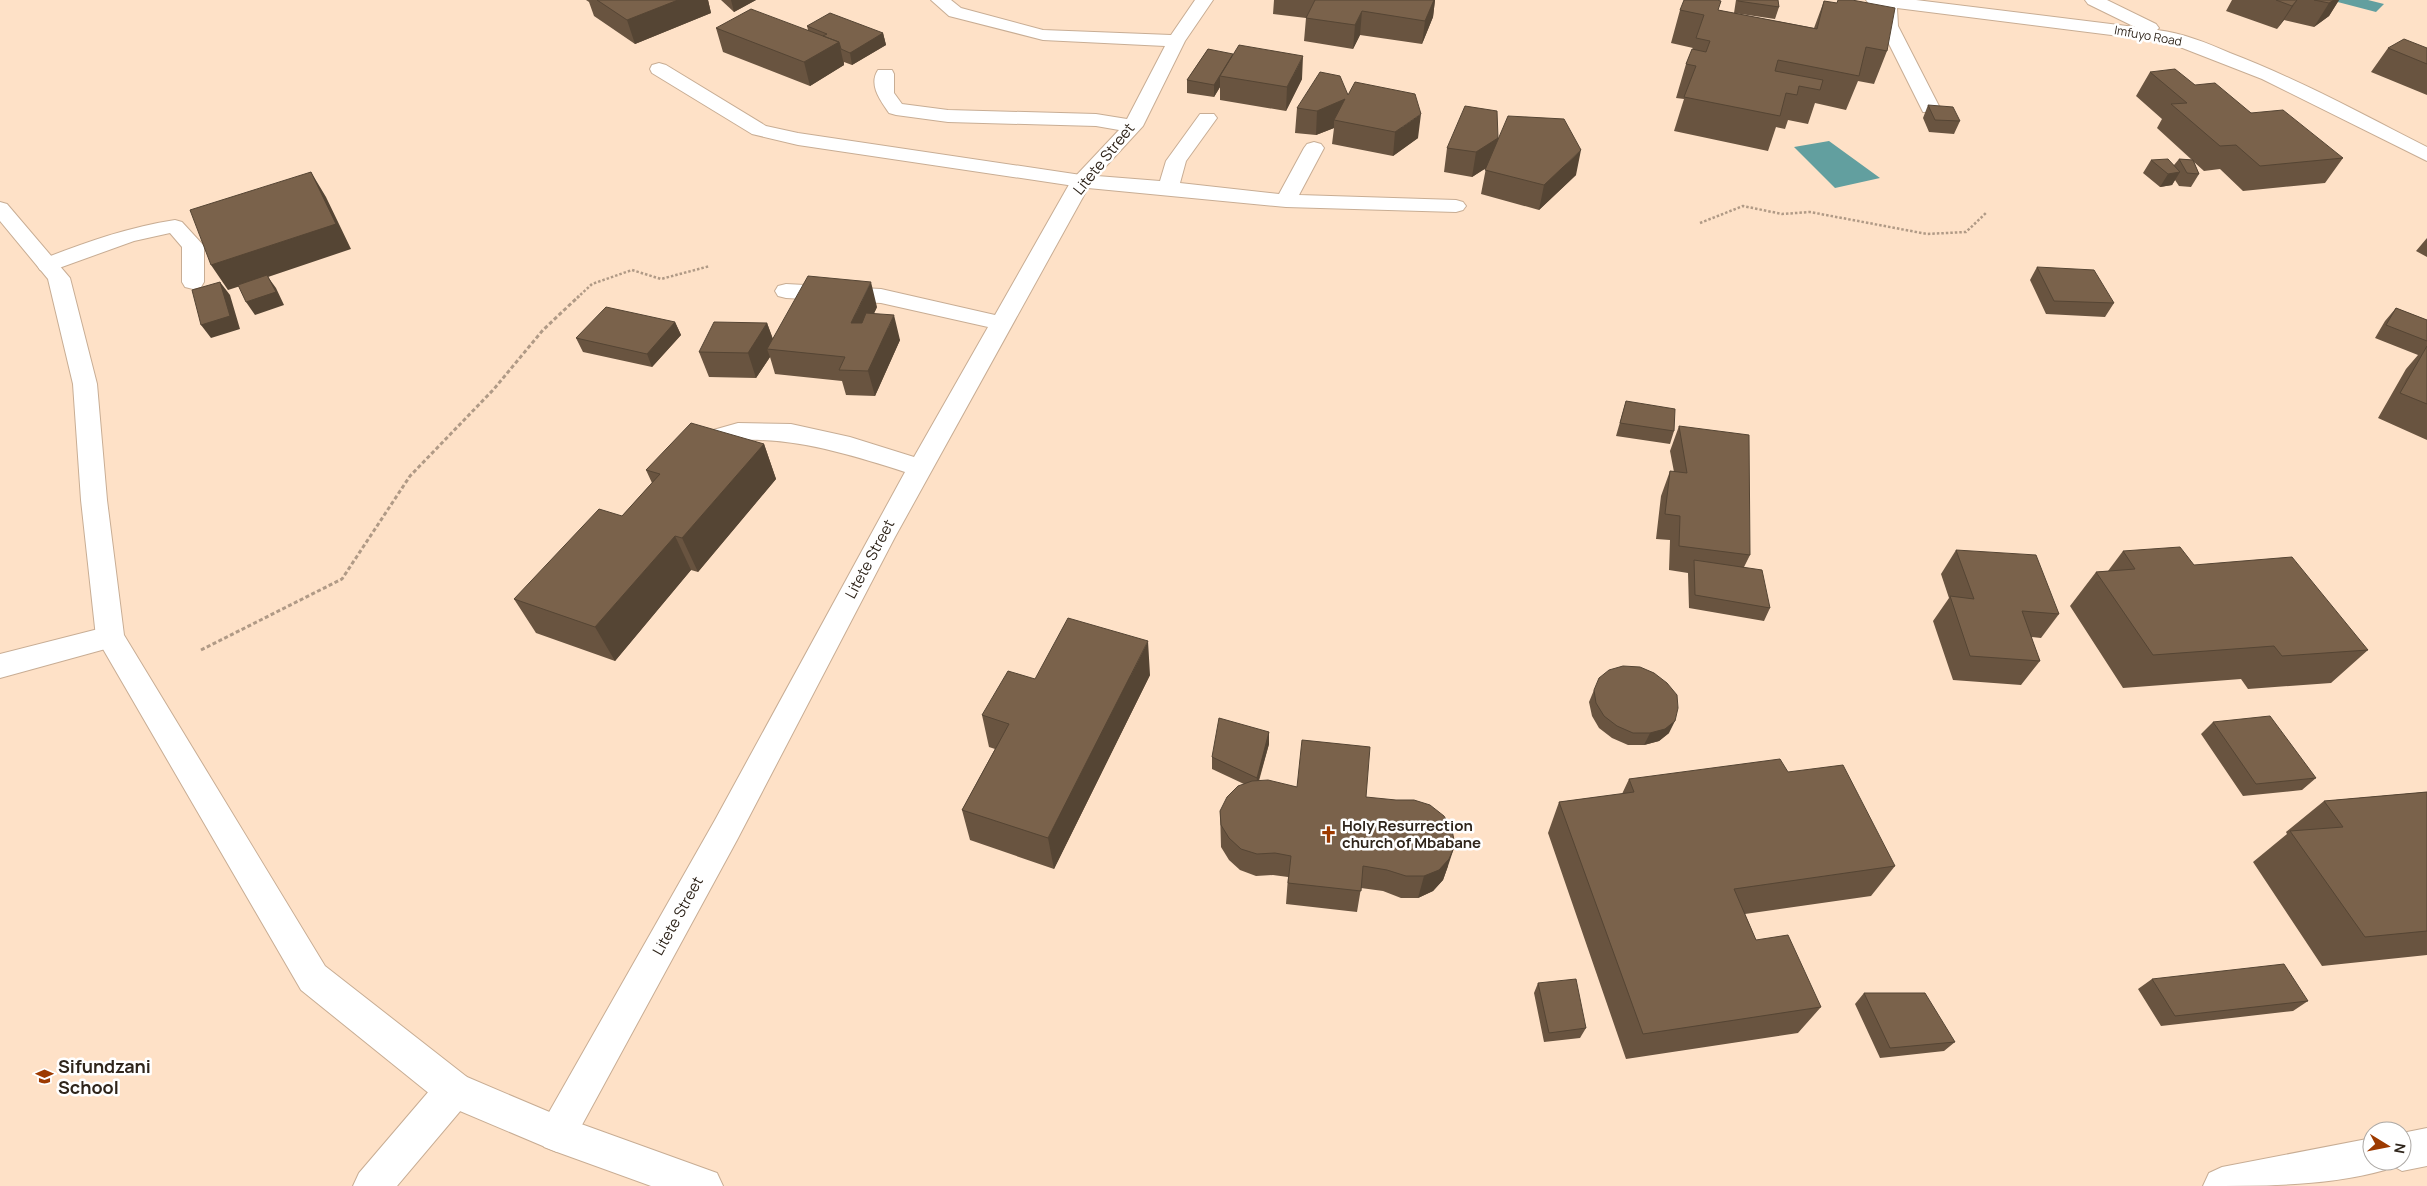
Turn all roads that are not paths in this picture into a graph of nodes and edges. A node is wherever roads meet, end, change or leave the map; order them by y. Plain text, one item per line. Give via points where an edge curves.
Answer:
1 (940, 0) edge
2 (1204, 0) edge
3 (1882, 1) edge
4 (2105, 2) edge
5 (2170, 37) junction
6 (1176, 41) junction
7 (660, 69) dead end
8 (884, 74) dead end
9 (1930, 108) edge
10 (1207, 118) dead end
11 (1133, 126) junction
12 (1314, 148) dead end
13 (2427, 155) edge
14 (1081, 181) junction
15 (1168, 188) junction
16 (1286, 201) junction
17 (1456, 206) dead end
18 (0, 208) edge
19 (48, 265) junction
20 (193, 282) dead end
21 (786, 291) dead end
22 (1000, 323) junction
23 (684, 447) edge
24 (920, 468) junction
25 (110, 637) junction
26 (0, 666) edge
27 (454, 1090) junction
28 (557, 1134) junction
29 (2427, 1147) edge
30 (2412, 1150) edge
31 (2362, 1159) edge
32 (372, 1186) edge
33 (704, 1186) edge
34 (2222, 1186) edge

1 - 6 street via 954,12 1043,35
2 - 6 street, Litete Street
3 - 5 street, Imfuyo Road
3 - 9 street via 1889,26
4 - 5 street
5 - 13 street, Imfuyo Road via 2207,49 2323,102
6 - 11 street, Litete Street
7 - 14 street via 759,130 798,139
8 - 11 street via 885,93 896,109 948,116 1096,120
10 - 15 street via 1176,161
11 - 14 street, Litete Street
12 - 16 street
14 - 15 street
14 - 22 street, Litete Street
15 - 16 street
16 - 17 street
18 - 19 street
19 - 20 street via 153,228 175,226 193,246
19 - 25 street via 59,278 85,384
21 - 22 street via 855,292
22 - 24 street, Litete Street
23 - 24 street via 738,431 790,433 850,446
24 - 28 street, Litete Street
25 - 26 street
25 - 27 street via 313,978
27 - 28 street
27 - 32 street
28 - 33 street
29 - 30 street
31 - 34 street

